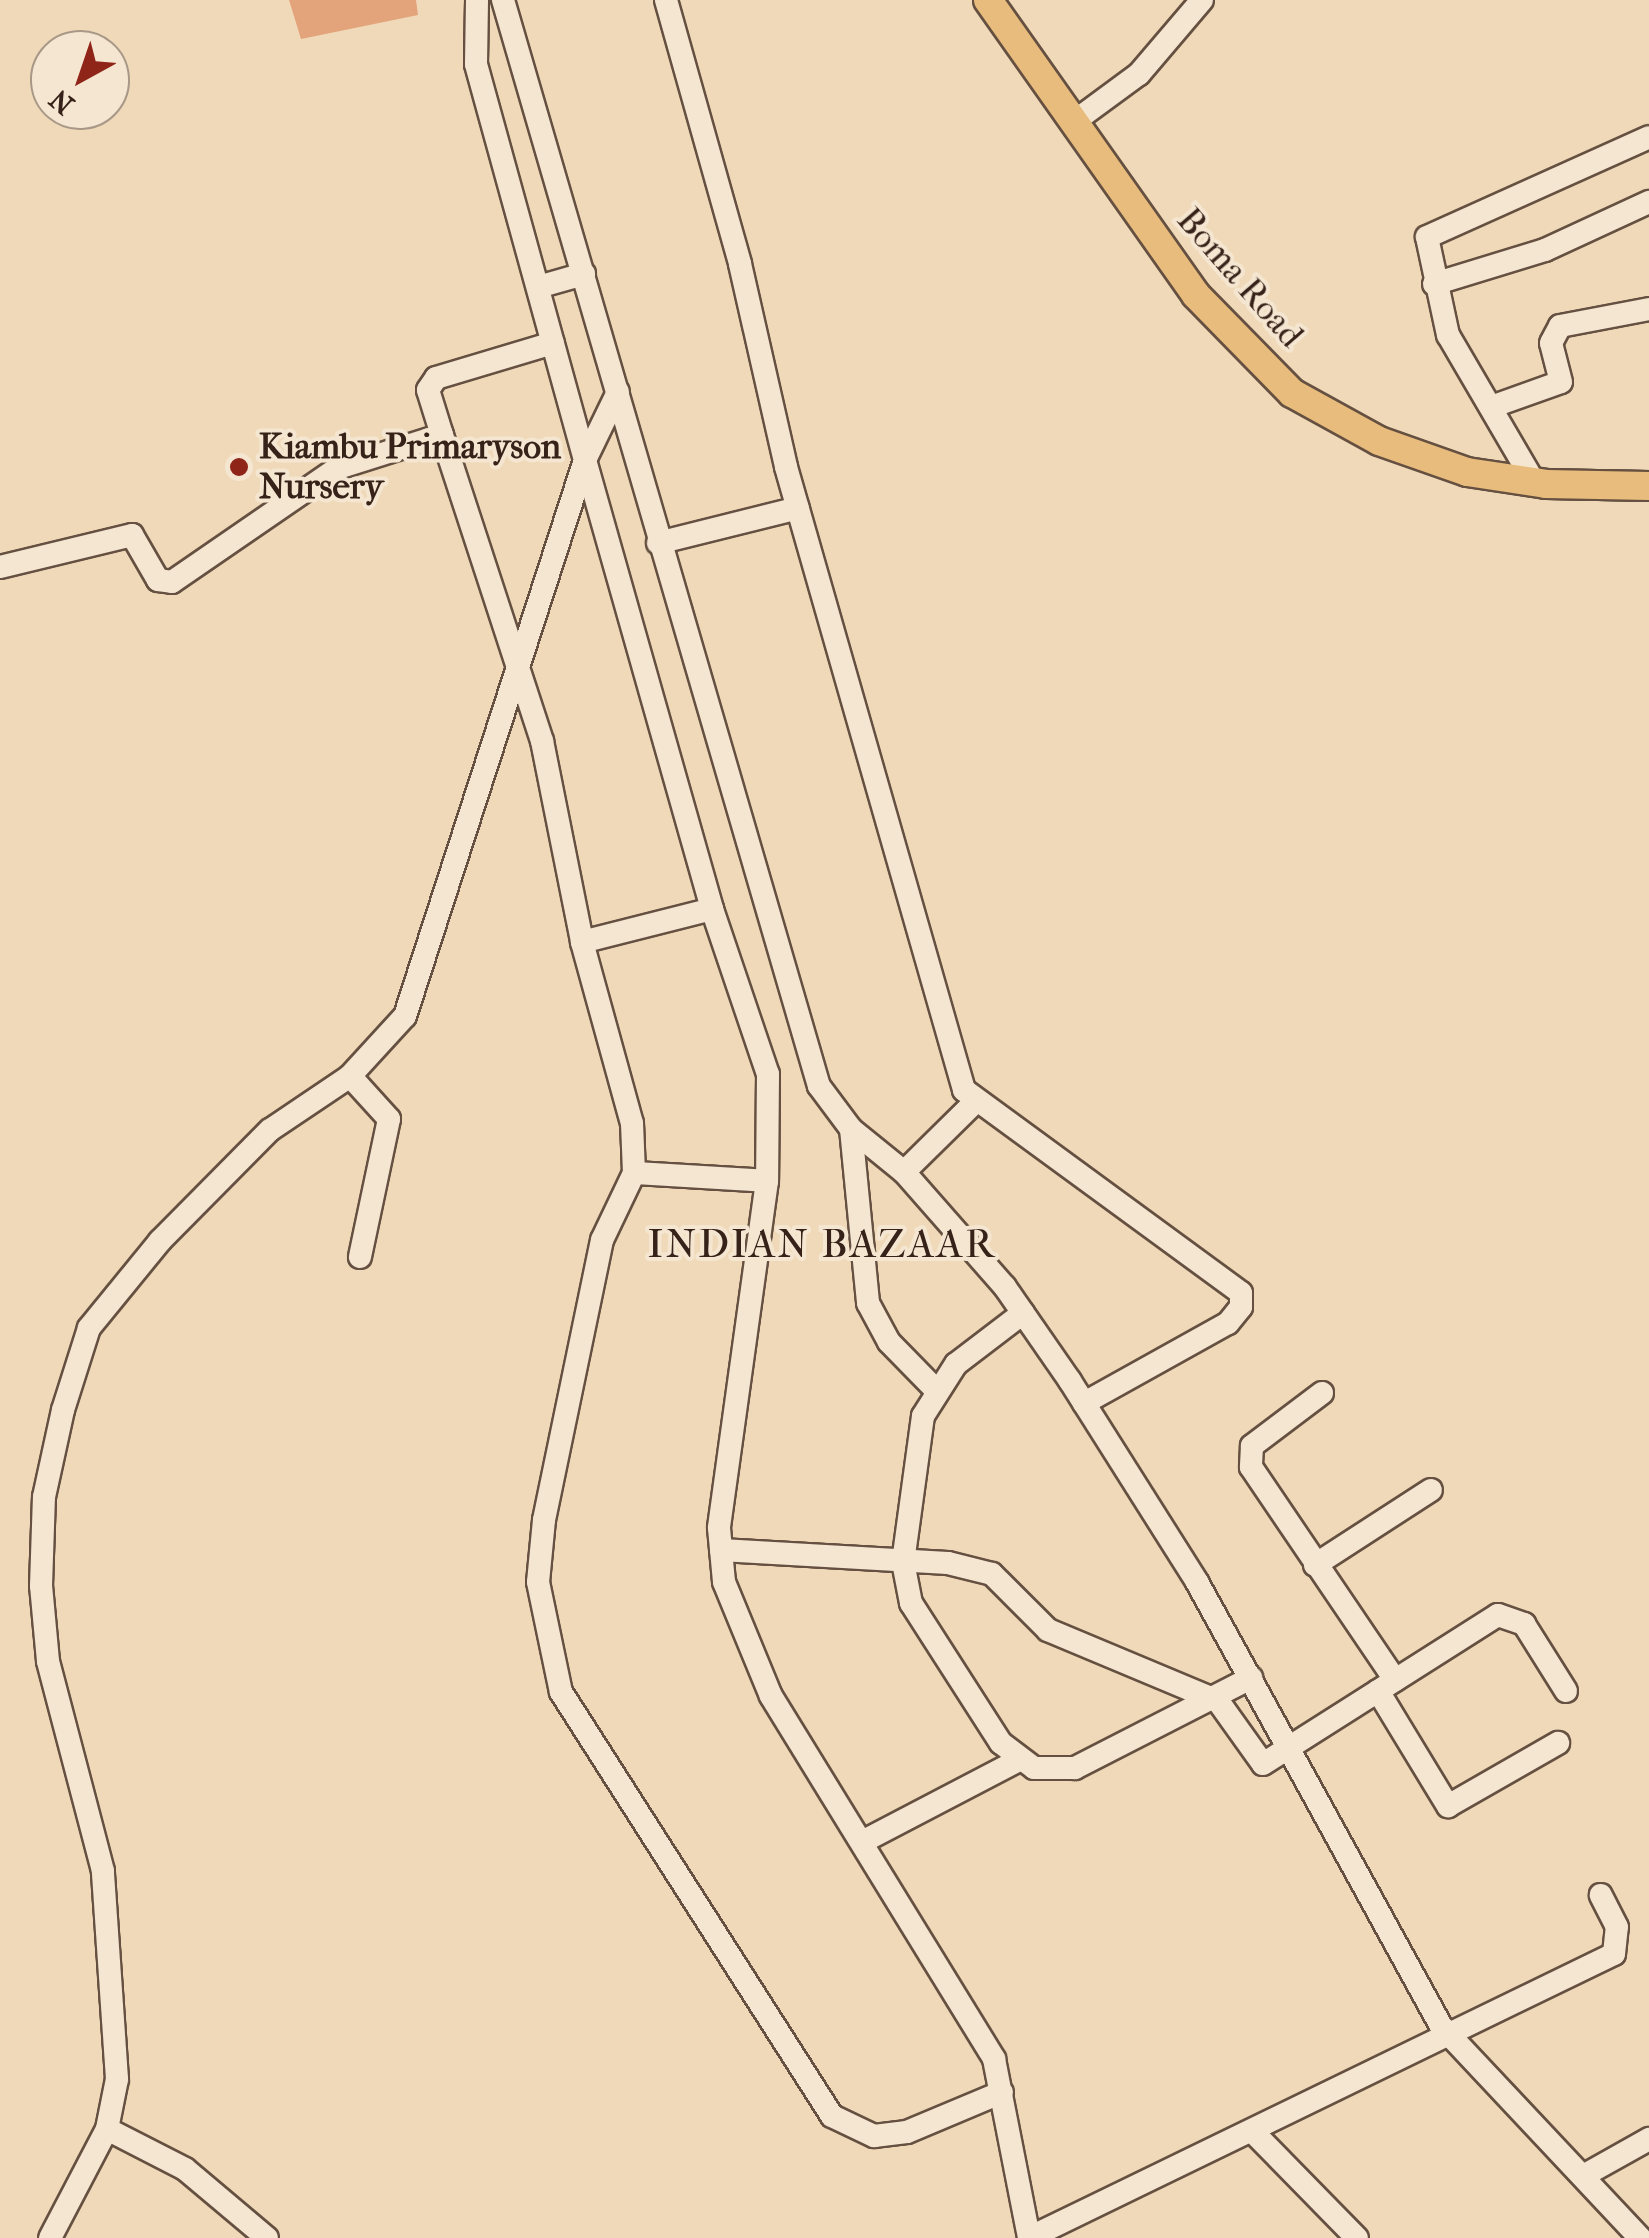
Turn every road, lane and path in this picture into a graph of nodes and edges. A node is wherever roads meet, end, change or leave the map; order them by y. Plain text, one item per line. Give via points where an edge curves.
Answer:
1 (477, 0) edge
2 (503, 0) edge
3 (666, 0) edge
4 (988, 0) edge
5 (1202, 0) edge
6 (1075, 120) junction
7 (1649, 137) edge
8 (1649, 202) edge
9 (584, 274) junction
10 (1434, 284) junction
11 (538, 287) junction
12 (1649, 309) edge
13 (553, 343) junction
14 (618, 392) junction
15 (1492, 407) junction
16 (442, 435) junction
17 (586, 460) junction
18 (1534, 482) junction
19 (1649, 486) edge
20 (798, 508) junction
21 (658, 543) junction
22 (0, 567) edge
23 (517, 682) junction
24 (712, 909) junction
25 (582, 942) junction
26 (808, 1060) junction
27 (768, 1074) junction
28 (350, 1076) junction
29 (975, 1102) junction
30 (851, 1130) junction
31 (904, 1172) junction
32 (634, 1173) junction
33 (767, 1181) junction
34 (360, 1258) dead end
35 (1023, 1313) junction
36 (934, 1388) junction
37 (1322, 1394) dead end
38 (1084, 1403) junction
39 (1431, 1490) dead end
40 (721, 1550) junction
41 (903, 1562) junction
42 (1314, 1565) junction
43 (1252, 1678) junction
44 (1387, 1686) junction
45 (1566, 1690) dead end
46 (1208, 1697) junction
47 (1558, 1744) dead end
48 (1291, 1747) junction
49 (1017, 1761) junction
50 (862, 1842) junction
51 (1601, 1895) dead end
52 (1450, 2039) junction
53 (1002, 2092) junction
54 (106, 2129) junction
55 (1254, 2133) junction
56 (1649, 2139) edge
57 (1583, 2176) junction
58 (50, 2238) edge
59 (268, 2238) edge
60 (1028, 2238) edge
61 (1357, 2238) edge
62 (1640, 2238) edge

1 - 11 street via 476,64
2 - 9 street
3 - 20 street
4 - 6 main road, Boma Road
5 - 6 street via 1139,74
6 - 18 main road, Boma Road via 1196,294 1292,393 1379,441 1468,472
7 - 10 street via 1430,234
8 - 10 street via 1545,250
9 - 11 street
9 - 14 street
10 - 15 street via 1448,335
11 - 13 street
12 - 15 street via 1560,326 1551,343 1561,382
13 - 16 street via 430,383
13 - 17 street
14 - 17 street
14 - 21 street
15 - 18 street
16 - 22 street via 338,468 172,582 158,580 132,535
16 - 23 street
17 - 23 street
17 - 24 street
18 - 19 main road, Boma Road
20 - 21 street
20 - 29 street via 945,1005 954,1064
21 - 26 street
23 - 25 street via 542,742
23 - 28 street via 405,1016
24 - 25 street
24 - 27 street
25 - 32 street via 632,1122
26 - 27 street
26 - 30 street
27 - 33 street
28 - 34 street via 389,1119
28 - 54 street via 270,1130 160,1241 89,1328 63,1410 44,1497 41,1586 48,1662 102,1871 117,2079
29 - 31 street
29 - 38 street via 1241,1293 1242,1308 1228,1324
30 - 31 street
30 - 36 street via 868,1303 890,1342
31 - 35 street
32 - 33 street
32 - 53 street via 602,1240 544,1520 538,1582 561,1692 832,2116 874,2136 907,2132
33 - 40 street
35 - 36 street
35 - 38 street
36 - 41 street via 911,1463
37 - 42 street via 1265,1434 1249,1456
38 - 43 street
39 - 42 street
40 - 41 street
40 - 50 street via 739,1631
41 - 46 street via 992,1574 1048,1630
41 - 49 street via 911,1602
42 - 44 street
43 - 46 street
43 - 48 street
44 - 45 street via 1508,1614 1524,1624
44 - 47 street via 1448,1806
44 - 48 street
46 - 48 street via 1230,1710 1263,1764
46 - 49 street via 1075,1768
48 - 52 street
49 - 50 street
50 - 53 street via 971,2018
51 - 52 street via 1617,1927 1614,1954
52 - 55 street
52 - 57 street
53 - 60 street
54 - 58 street
54 - 59 street via 185,2169
55 - 60 street
55 - 61 street
56 - 57 street
57 - 62 street

